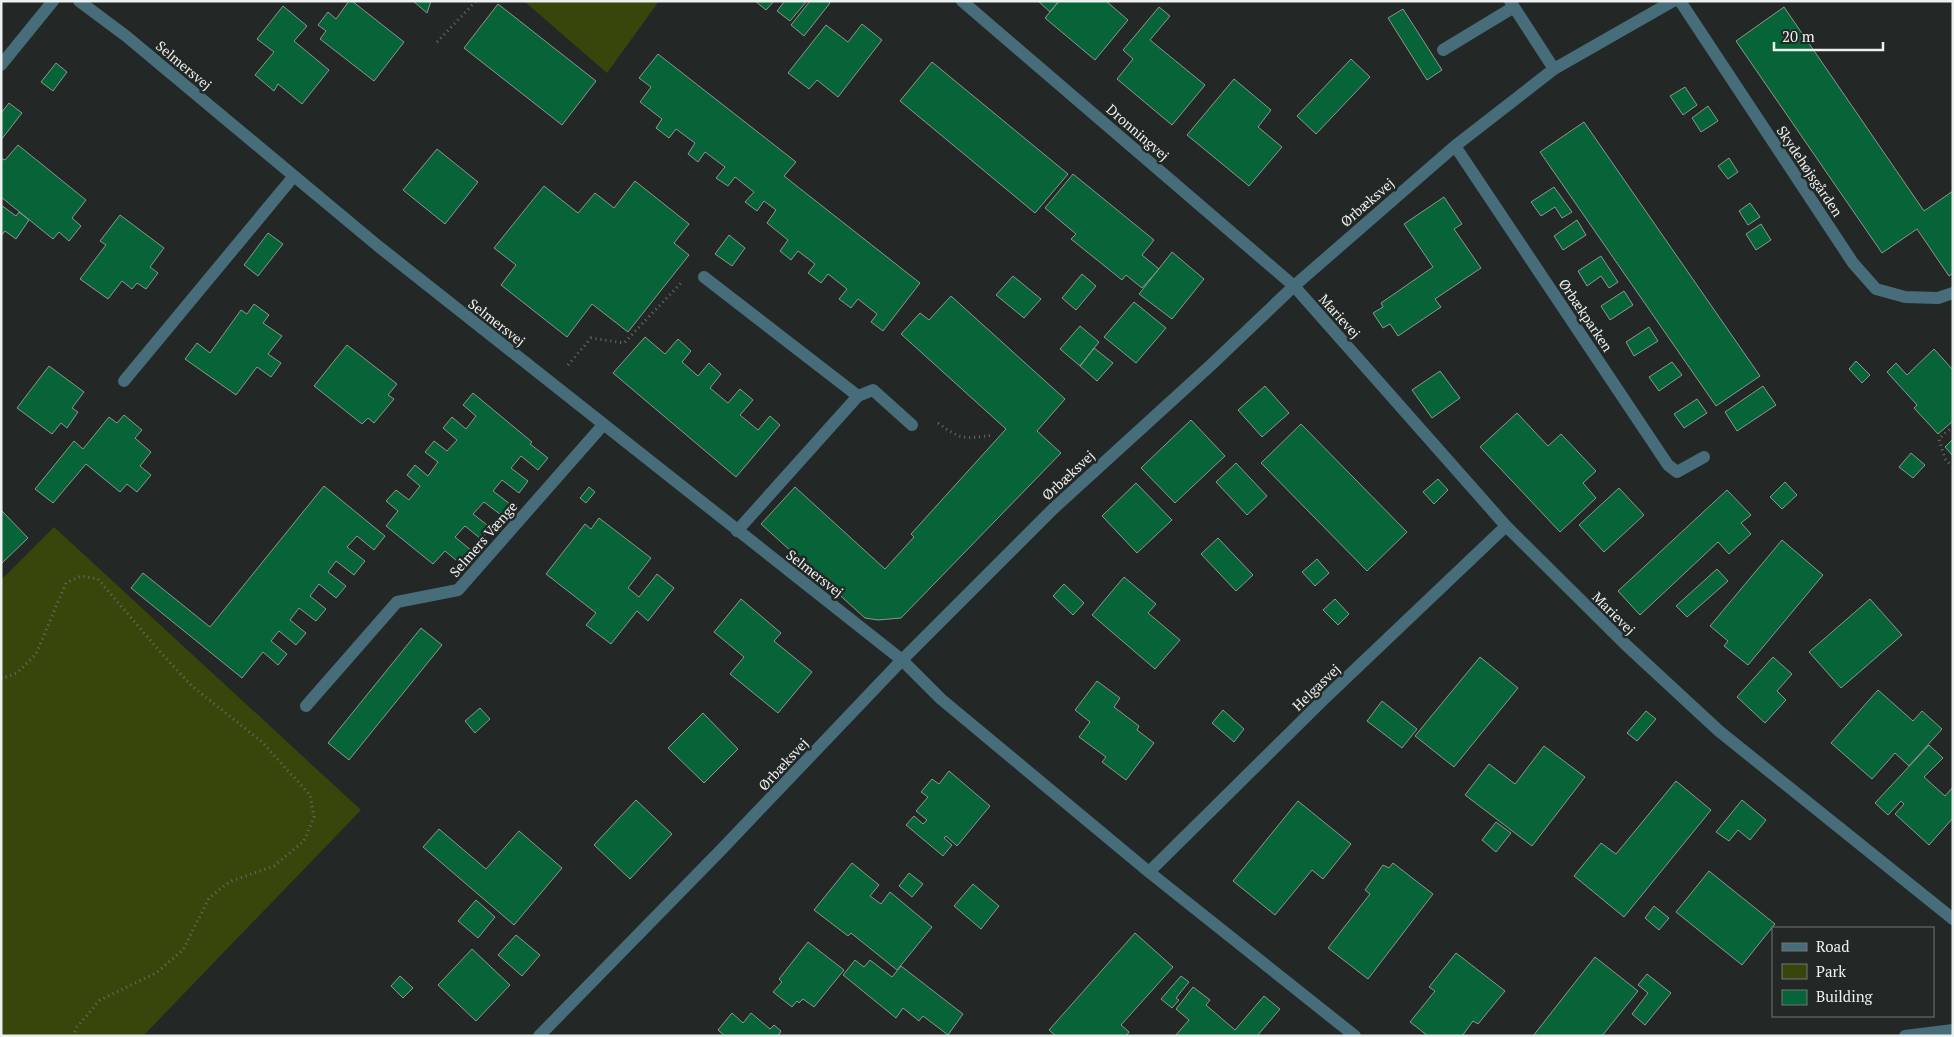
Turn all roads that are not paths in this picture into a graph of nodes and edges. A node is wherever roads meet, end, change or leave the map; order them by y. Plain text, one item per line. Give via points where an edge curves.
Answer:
1 (53, 1) edge
2 (79, 1) edge
3 (962, 1) edge
4 (1673, 1) edge
5 (1680, 1) edge
6 (1512, 4) edge
7 (1443, 50) dead end
8 (1, 65) edge
9 (1554, 69) junction
10 (1455, 146) junction
11 (294, 176) junction
12 (704, 277) road end
13 (1294, 286) junction
14 (1953, 293) edge
15 (124, 381) dead end
16 (858, 396) junction
17 (603, 425) junction
18 (912, 425) road end
19 (1704, 457) dead end
20 (1506, 526) junction
21 (737, 530) junction
22 (902, 660) junction
23 (306, 706) dead end
24 (1149, 872) junction
25 (1953, 919) edge
26 (1953, 1030) edge
27 (539, 1036) edge
28 (1355, 1036) edge
29 (1905, 1036) edge

1 - 8 street
2 - 11 street, Selmersvej via 126,36
3 - 13 street, Dronningvej
4 - 9 street, Ørbæksvej
5 - 14 street, Skydehøjsgården via 1853,263 1876,289 1905,297 1938,298
6 - 7 street
6 - 9 street
9 - 10 street, Ørbæksvej
10 - 13 street, Ørbæksvej
10 - 19 street, Ørbækparken via 1668,465 1677,472
11 - 15 street
11 - 17 street, Selmersvej
12 - 16 street
13 - 20 street, Marievej
13 - 22 street, Ørbæksvej via 1053,509
16 - 18 street via 873,390
16 - 21 street
17 - 21 street, Selmersvej
17 - 23 street, Selmers Vænge via 458,590 397,602
20 - 24 street, Helgasvej
20 - 25 street, Marievej via 1719,731
21 - 22 street, Selmersvej
22 - 24 street via 941,699
22 - 27 street, Ørbæksvej
24 - 28 street
26 - 29 street

